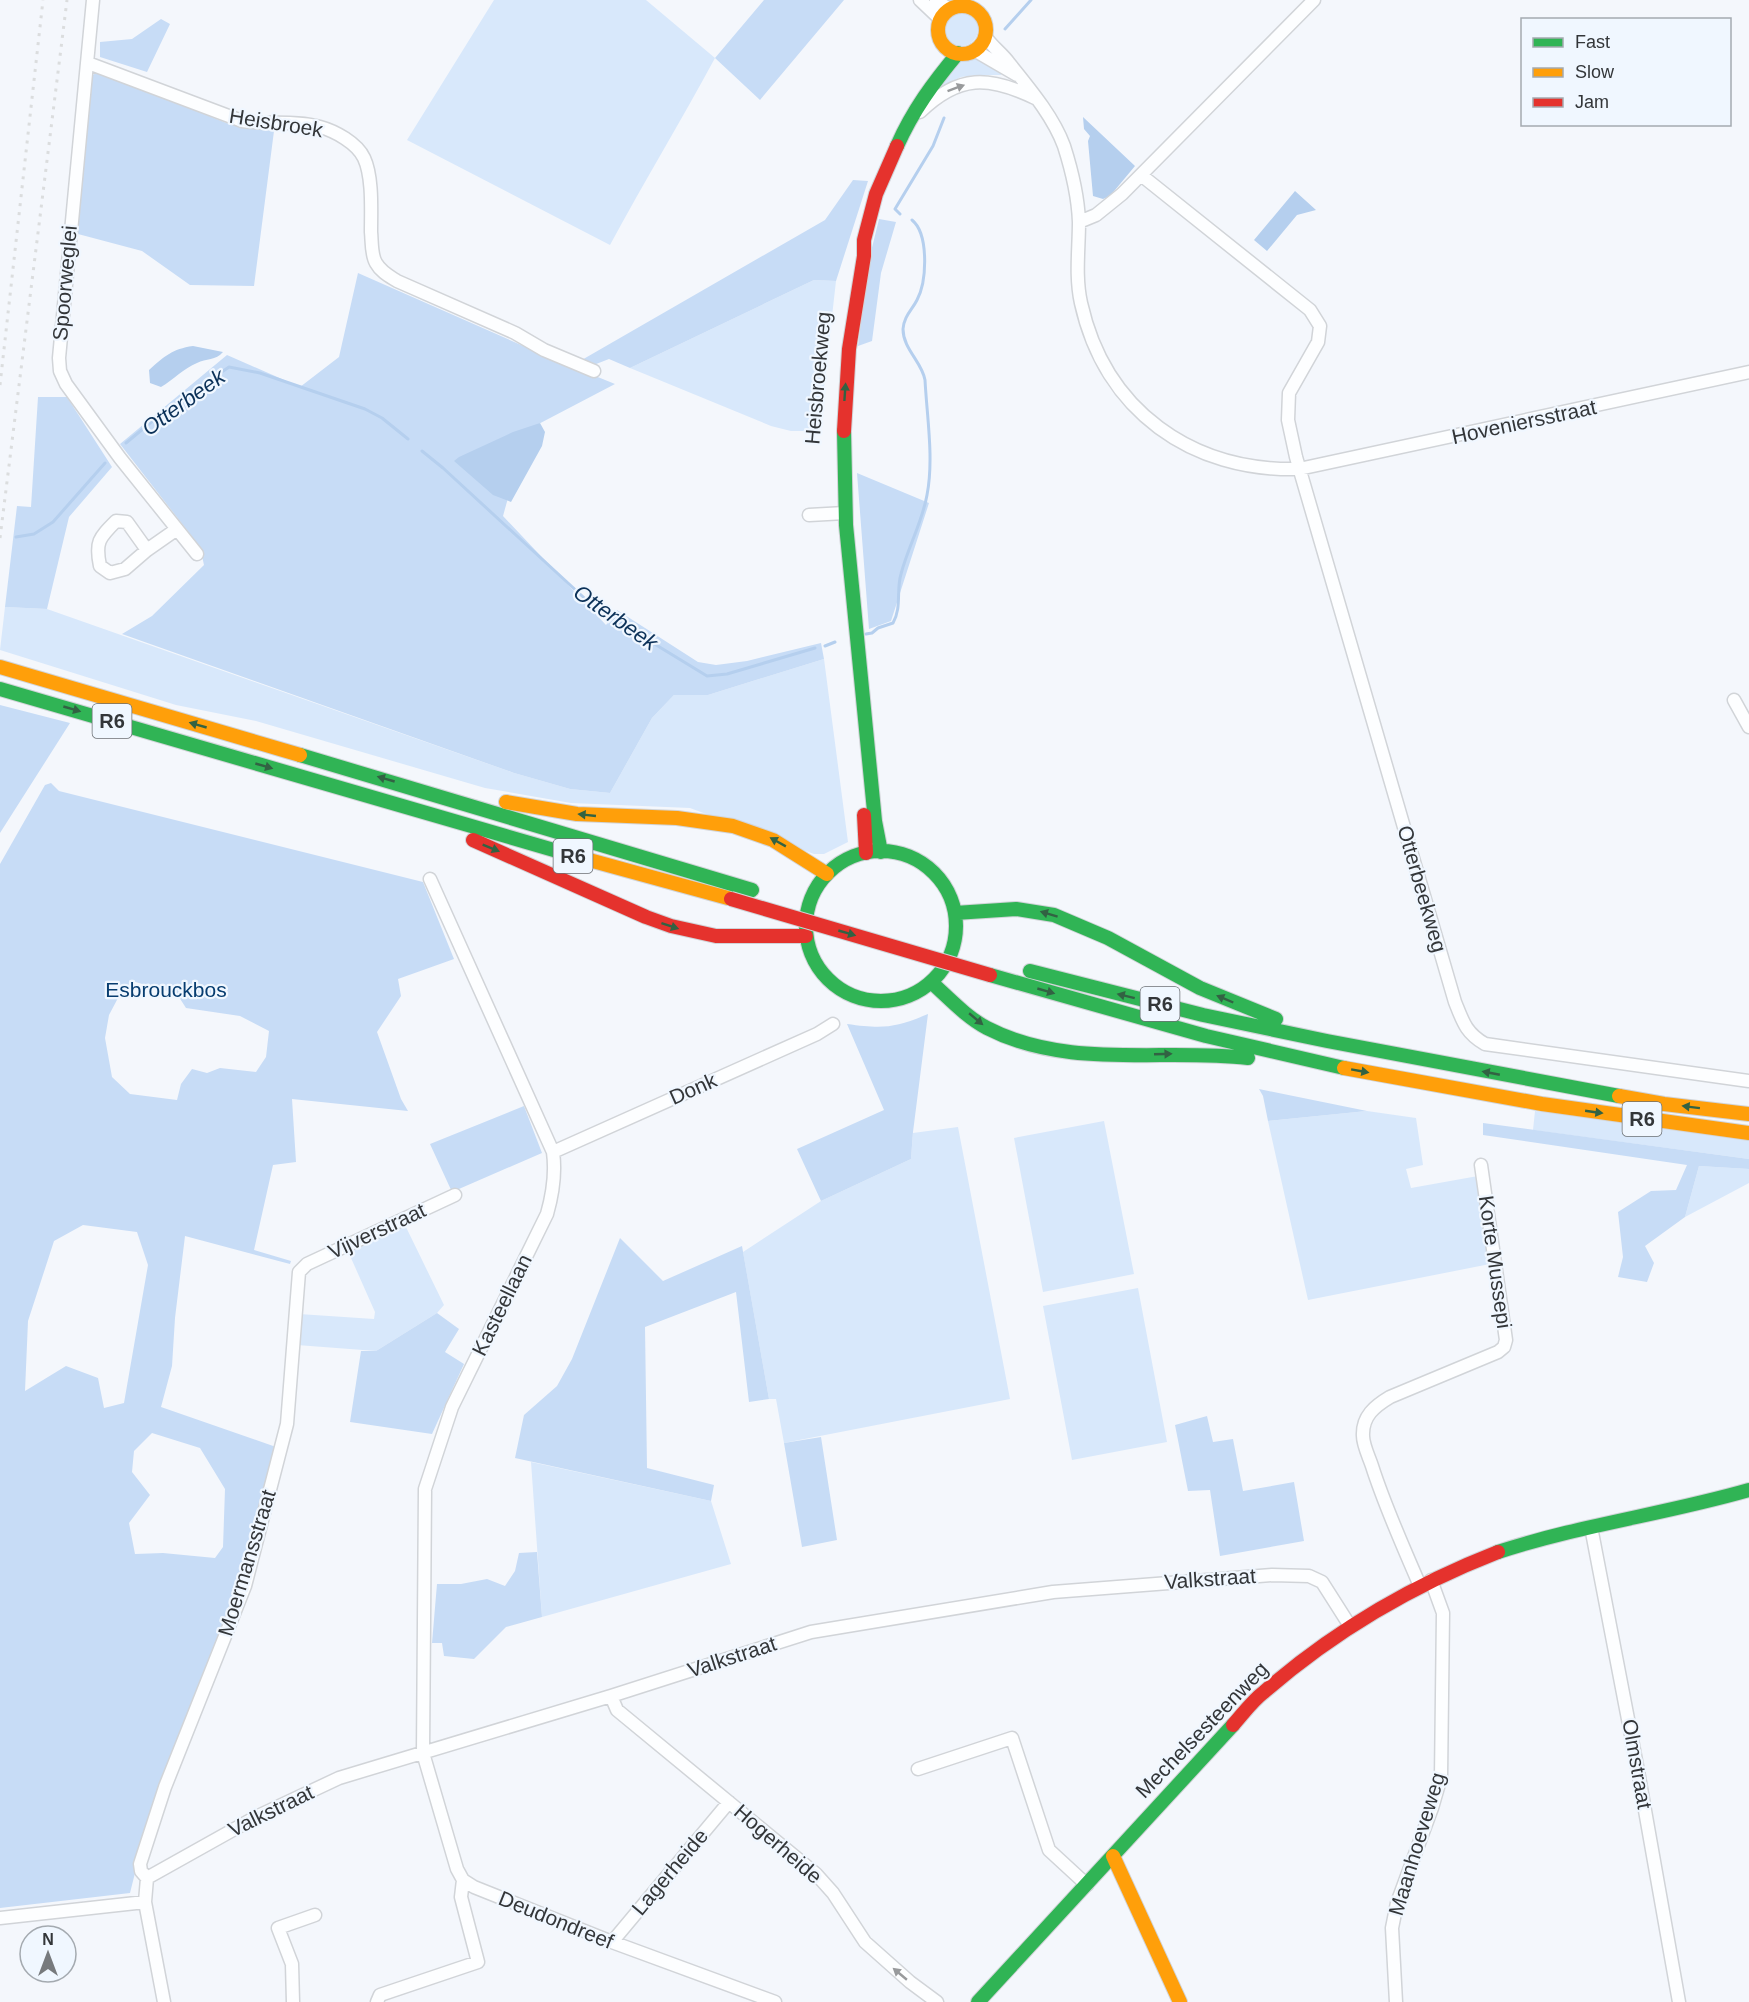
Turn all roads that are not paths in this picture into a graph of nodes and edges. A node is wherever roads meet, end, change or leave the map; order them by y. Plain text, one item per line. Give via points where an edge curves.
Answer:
1 (93, 0) edge
2 (920, 0) edge
3 (936, 0) edge
4 (987, 0) edge
5 (1314, 0) edge
6 (969, 3) edge
7 (944, 14) junction
8 (982, 17) junction
9 (985, 36) junction
10 (944, 46) junction
11 (974, 50) junction
12 (958, 53) junction
13 (88, 63) junction
14 (1018, 75) junction
15 (930, 86) junction
16 (1036, 99) junction
17 (909, 122) junction
18 (1141, 175) junction
19 (1078, 222) junction
20 (594, 370) dead end
21 (1749, 372) edge
22 (1299, 469) junction
23 (839, 513) junction
24 (809, 515) dead end
25 (177, 529) junction
26 (147, 550) junction
27 (197, 554) dead end
28 (0, 667) edge
29 (0, 688) edge
30 (1734, 700) dead end
31 (1749, 727) edge
32 (862, 744) junction
33 (442, 796) junction
34 (416, 810) junction
35 (881, 852) junction
36 (866, 853) junction
37 (827, 874) junction
38 (430, 879) dead end
39 (757, 892) dead end
40 (796, 903) dead end
41 (818, 910) dead end
42 (955, 914) junction
43 (806, 936) junction
44 (939, 945) dead end
45 (961, 952) dead end
46 (1017, 968) dead end
47 (931, 982) junction
48 (833, 1024) dead end
49 (1327, 1041) junction
50 (1303, 1059) junction
51 (1749, 1081) edge
52 (1749, 1114) edge
53 (1749, 1133) edge
54 (553, 1152) junction
55 (1480, 1165) dead end
56 (455, 1195) dead end
57 (301, 1269) joint
58 (1749, 1490) edge
59 (1591, 1527) junction
60 (1426, 1583) junction
61 (1350, 1626) junction
62 (610, 1696) junction
63 (423, 1753) junction
64 (918, 1769) dead end
65 (729, 1802) junction
66 (1113, 1856) junction
67 (147, 1878) junction
68 (463, 1880) junction
69 (1088, 1885) junction
70 (145, 1902) junction
71 (315, 1915) dead end
72 (0, 1918) edge
73 (612, 1942) junction
74 (748, 1997) edge
75 (164, 2002) edge
76 (293, 2002) edge
77 (377, 2002) edge
78 (775, 2002) edge
79 (937, 2002) edge
80 (978, 2002) edge
81 (1180, 2002) edge
82 (1396, 2002) edge
83 (1679, 2002) edge

1 - 13 street, Spoorweglei
2 - 7 street
3 - 7 street
4 - 8 main road
5 - 18 street
6 - 7 main road
6 - 8 main road
7 - 10 main road, Heisbroekweg via 938,30
8 - 9 main road
9 - 11 main road
9 - 14 street, Hoveniersstraat
10 - 12 main road
10 - 15 main road, Heisbroekweg
11 - 12 main road
11 - 14 street, Hoveniersstraat
12 - 15 main road, Heisbroekweg
13 - 20 street, Heisbroek via 242,121 303,123 339,135 364,157 372,243 375,261 382,272
13 - 25 street, Spoorweglei via 58,358 60,371 120,458
14 - 16 street, Hoveniersstraat
15 - 17 main road, Heisbroekweg
17 -> 16 street via 949,90 973,83 1001,84
16 - 19 street, Hoveniersstraat via 1062,143 1075,186
17 - 23 main road, Heisbroekweg via 882,182 863,249 844,402
18 - 19 street via 1109,206
18 - 22 street via 1310,310 1320,326 1318,342 1289,393 1288,420
19 - 22 street, Hoveniersstraat via 1081,302 1099,354 1124,393 1158,426 1206,455 1256,468
21 - 22 street, Hoveniersstraat
22 - 51 street, Otterbeekweg via 1465,1027 1485,1044 1506,1048
23 - 24 street
23 - 32 main road, Heisbroekweg
25 - 26 street
25 - 27 street, Spoorweglei
26 - 26 street via 128,522 116,521 99,537 97,552 100,566 110,573 125,569
33 -> 28 main road, R6
29 -> 34 main road, R6
30 - 31 street
32 - 35 main road, Heisbroekweg
32 - 36 main road, Heisbroekweg
37 -> 33 main road via 774,840 712,821 565,813 482,798
33 - 39 main road, R6
34 -> 43 main road via 437,826 671,926 716,936
34 -> 50 main road, R6, bridge via 1171,1027
35 - 36 main road
35 - 42 main road via 909,857 933,873
36 - 37 main road via 851,857
37 - 43 main road via 808,907
38 - 54 street, Kasteellaan
40 - 41 main road
42 - 47 main road via 952,950
49 -> 42 main road via 1224,999 1058,917 1020,909
43 - 47 main road via 809,950 824,976 858,998 898,999
44 - 45 main road
49 -> 46 main road, R6 via 1203,1015
47 -> 50 main road via 985,1027 1022,1044 1069,1054 1172,1053 1284,1062
48 - 54 street, Donk
52 -> 49 main road, R6 via 1664,1104
50 -> 53 main road, R6 via 1536,1103
54 - 63 street, Kasteellaan via 553,1195 548,1214 452,1407 425,1489
55 - 60 street, Korte Mussepi via 1504,1347 1374,1406 1367,1415 1362,1437 1378,1486
56 - 57 street, Vijverstraat
57 - 67 street, Moermansstraat via 287,1424 242,1594 165,1787 140,1864
58 - 59 main road, Mechelsesteenweg
59 - 60 main road, Mechelsesteenweg via 1483,1557
59 - 83 street, Olmstraat
60 - 61 main road, Mechelsesteenweg
60 - 82 street, Maanhoeveweg via 1443,1613 1441,1777 1392,1928
61 - 62 street, Valkstraat via 1322,1582 1309,1576 1272,1575 1053,1592 811,1632
61 - 66 main road, Mechelsesteenweg via 1263,1693
62 - 63 street, Valkstraat
62 - 65 street, Hogerheide via 617,1710
63 - 67 street, Valkstraat via 339,1778 256,1817
63 - 68 street
64 - 69 street via 1012,1738 1049,1850
65 - 73 street, Lagerheide
79 -> 65 street, Hogerheide via 865,1942 816,1874
66 - 69 main road, Mechelsesteenweg
66 - 81 main road
67 - 70 street
68 - 73 street, Deudondreef
68 - 77 street via 461,1897 478,1962 380,1995
69 - 80 main road, Mechelsesteenweg
70 - 72 street
70 - 75 street
71 - 76 street via 278,1928 292,1964
73 - 74 street, Deudondreef
74 - 78 street, Deudondreef

